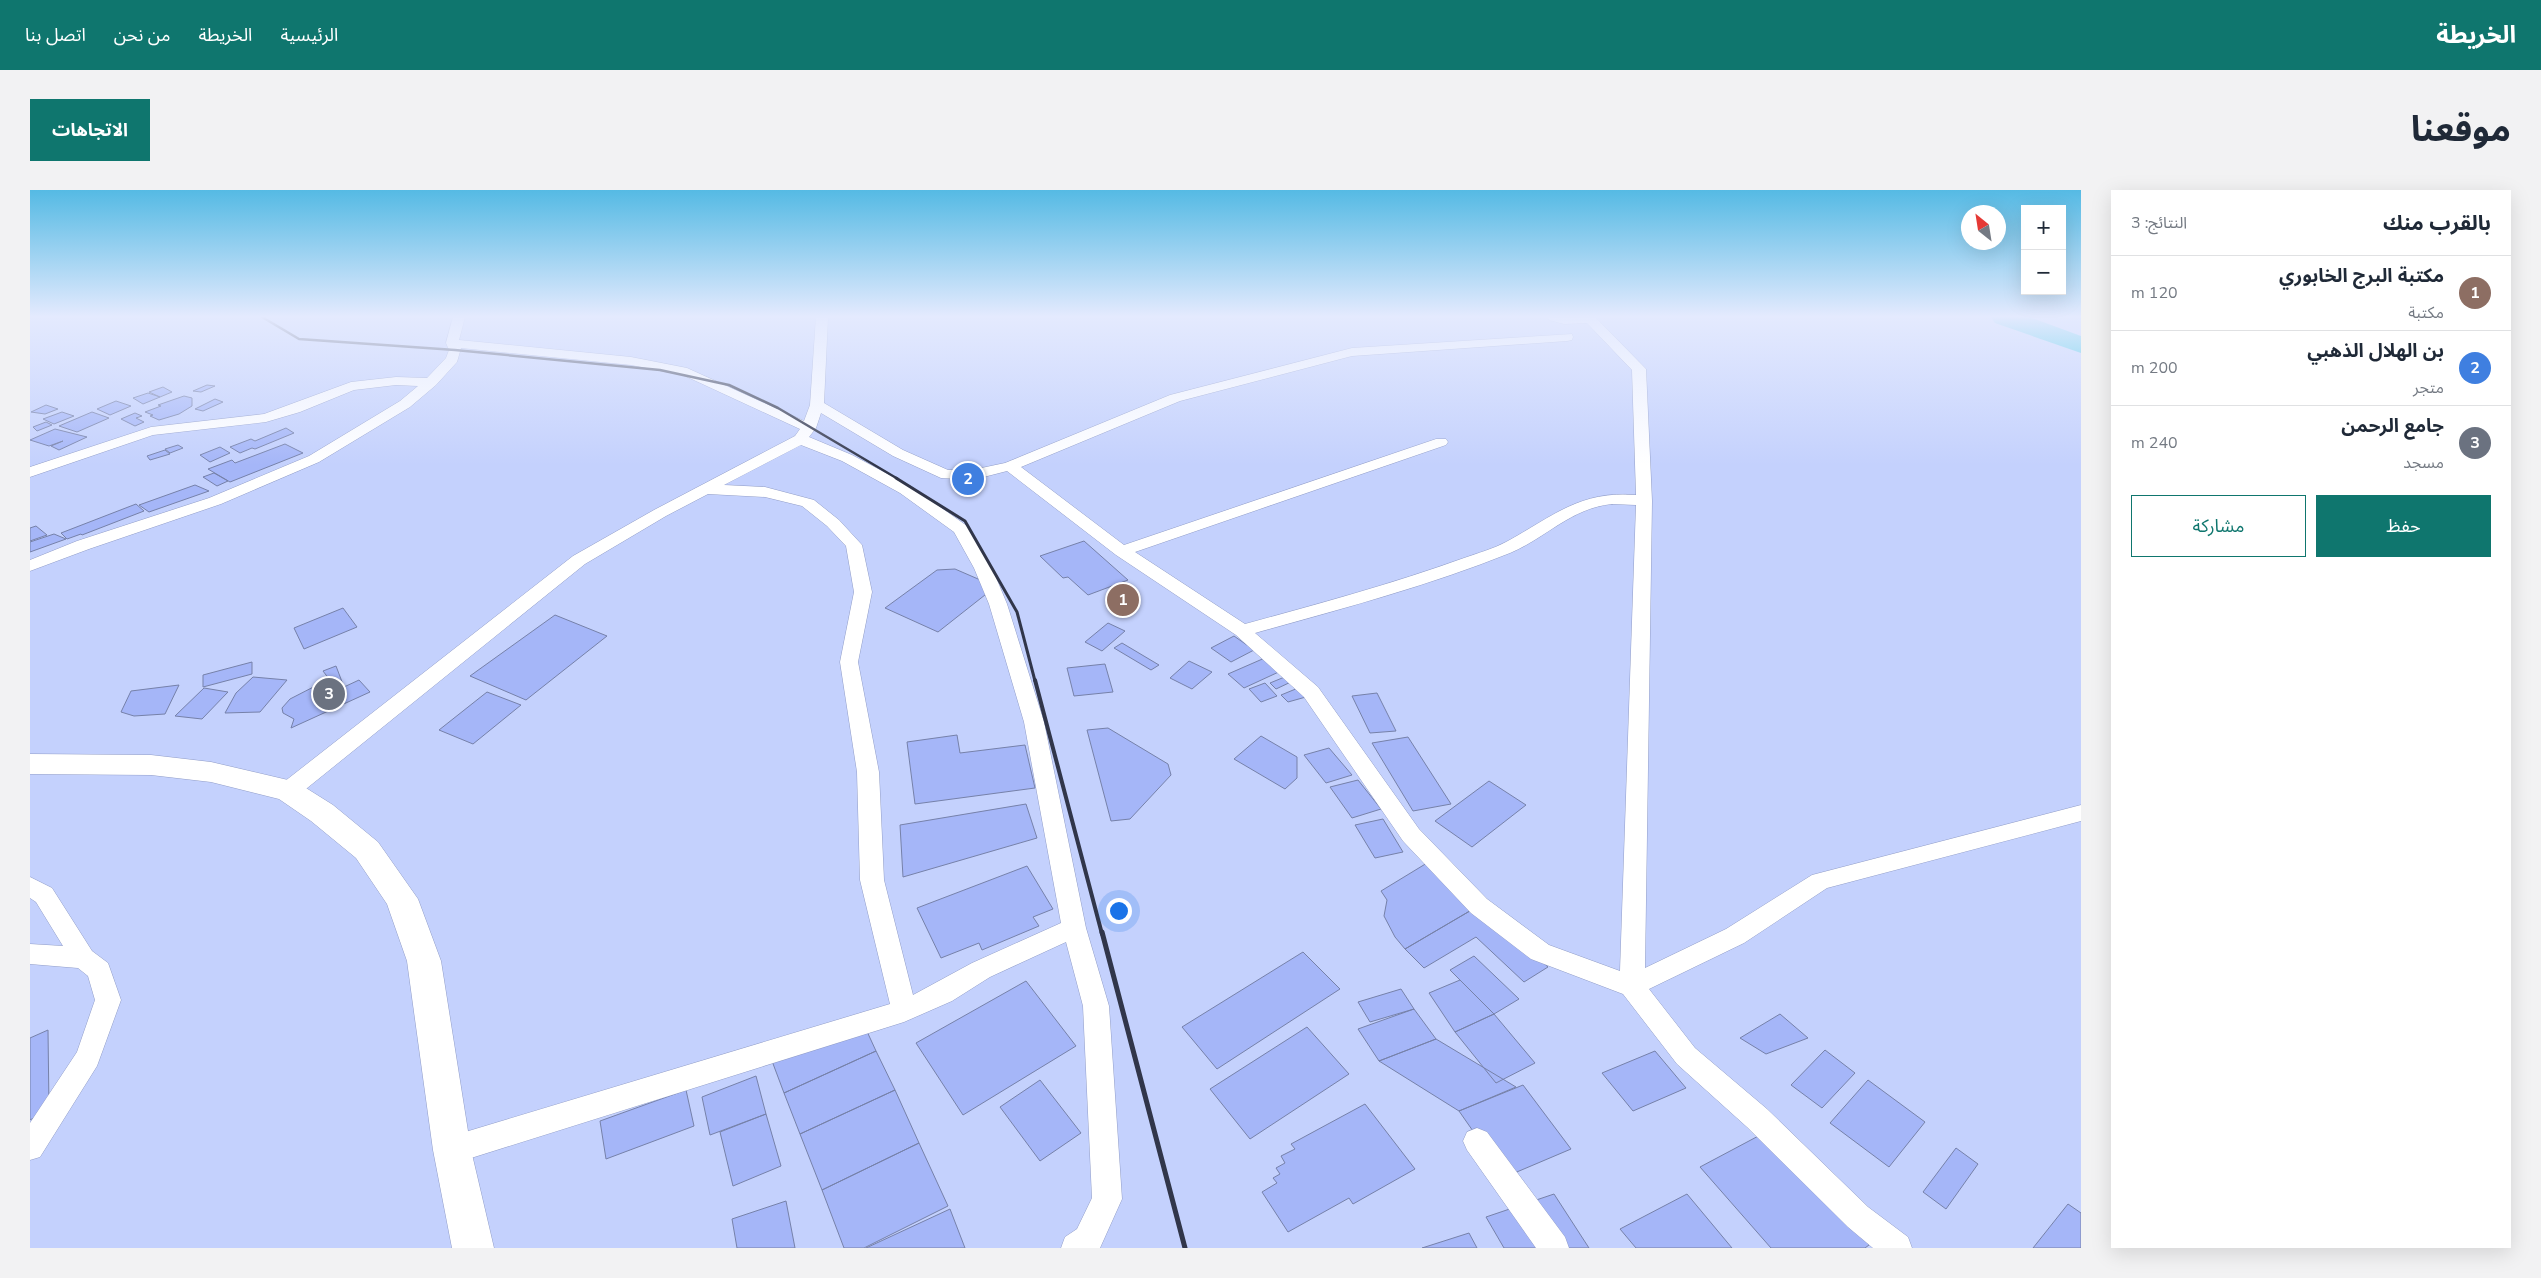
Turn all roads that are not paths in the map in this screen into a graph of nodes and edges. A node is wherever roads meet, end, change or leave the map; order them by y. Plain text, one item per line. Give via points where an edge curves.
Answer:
1 (445, 366) edge
2 (659, 366) edge
3 (819, 366) edge
4 (1297, 366) edge
5 (1635, 366) edge
6 (431, 382) junction
7 (817, 405) junction
8 (804, 434) junction
9 (1441, 442) dead end
10 (1010, 466) junction
11 (30, 472) edge
12 (707, 489) junction
13 (1644, 501) junction
14 (1122, 551) junction
15 (30, 566) edge
16 (1242, 631) junction
17 (30, 764) edge
18 (288, 791) junction
19 (2081, 813) edge
20 (30, 886) edge
21 (1074, 928) junction
22 (30, 954) edge
23 (83, 958) junction
24 (1632, 986) junction
25 (904, 1011) junction
26 (1477, 1141) dead end
27 (30, 1147) edge
28 (452, 1150) junction
29 (473, 1248) edge
30 (1076, 1248) edge
31 (1554, 1248) edge
32 (1897, 1248) edge

1 - 6 street
2 - 8 street via 688,372
3 - 7 street
4 - 10 street via 1175,398
5 - 13 street
6 - 11 street via 396,381 351,386 275,416 152,431
6 - 15 street via 405,404 314,460 215,501
7 - 8 street
7 - 10 street via 898,453 946,475 972,475
8 - 12 street
8 - 21 street via 906,490 961,529 983,568 998,604 1034,722
9 - 14 street
10 - 14 street
12 - 18 street via 578,560
12 - 25 street via 765,492 808,503 833,522 854,545 864,592 849,662 868,772 872,880
13 - 16 street via 1619,498 1588,501 1505,550
13 - 24 street
14 - 16 street
16 - 24 street via 1311,692 1411,835 1479,906 1540,952
17 - 18 main road via 151,765 212,772
18 - 28 main road via 368,850 402,899 424,960
19 - 24 street via 1820,881 1735,936
20 - 23 street via 44,895
21 - 25 street via 981,970
21 - 30 street via 1096,1006 1107,1200 1088,1240
22 - 23 street
23 - 27 street via 98,970 108,1000 88,1058
24 - 32 street via 1686,1056 1757,1118 1858,1217
25 - 28 street
26 - 31 street
28 - 29 main road

